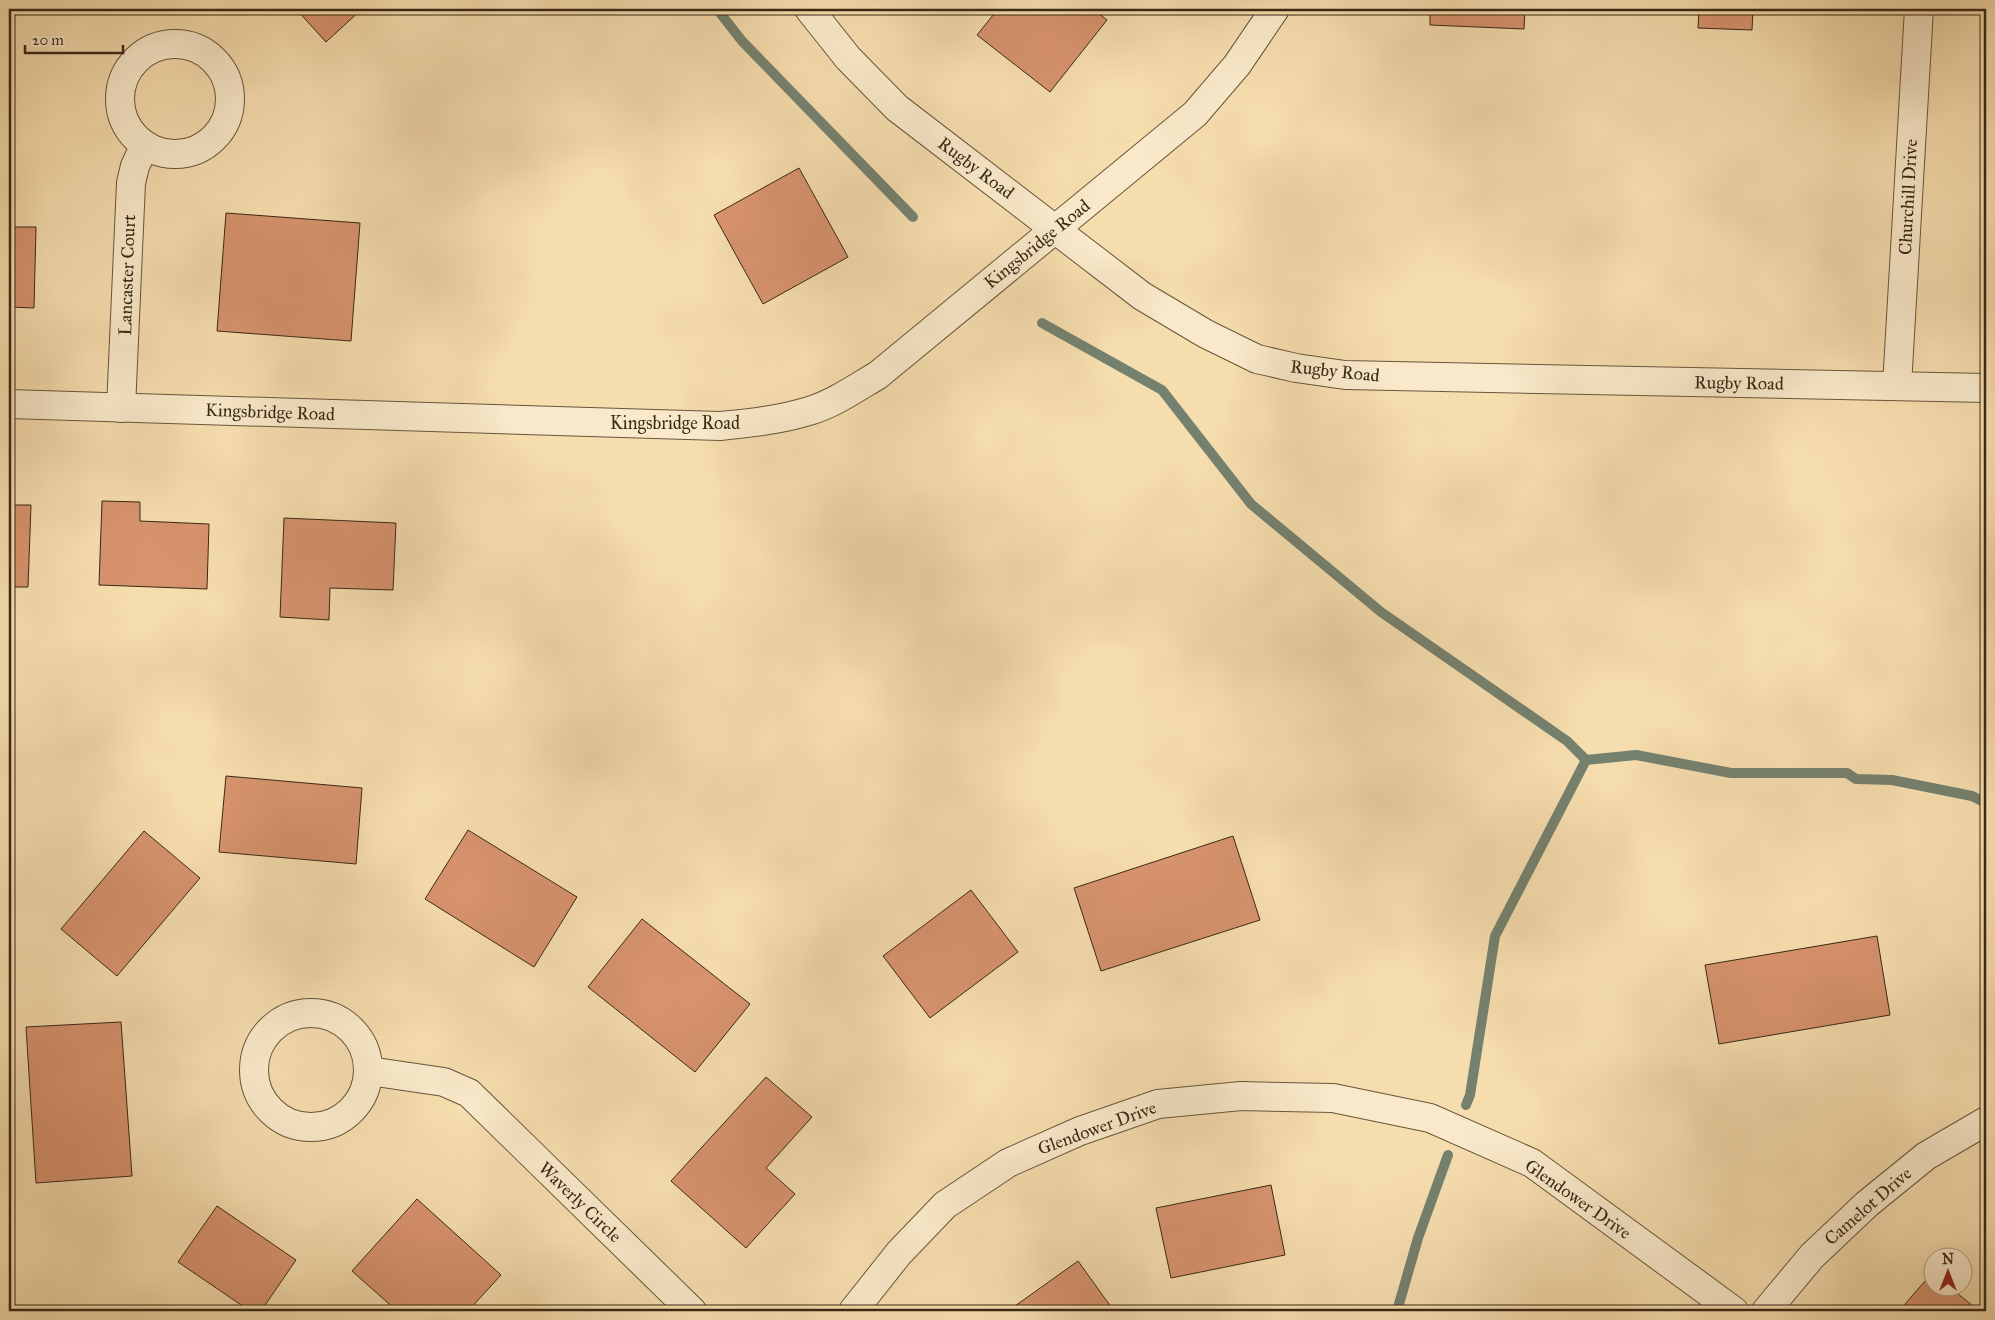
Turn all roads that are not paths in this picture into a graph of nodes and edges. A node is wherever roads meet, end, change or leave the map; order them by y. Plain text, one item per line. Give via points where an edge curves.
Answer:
1 (809, 9) edge
2 (1275, 9) edge
3 (1919, 9) edge
4 (145, 145) junction
5 (1055, 229) junction
6 (1897, 386) junction
7 (1986, 388) edge
8 (9, 404) edge
9 (121, 408) junction
10 (369, 1071) junction
11 (1986, 1121) edge
12 (692, 1311) edge
13 (853, 1311) edge
14 (1734, 1311) edge
15 (1766, 1311) edge

1 - 5 street, Rugby Road via 848,58 897,108
2 - 5 street, Kingsbridge Road via 1237,65 1195,114
3 - 6 street, Churchill Drive
4 - 4 street via 162,153 180,154 198,149 219,132 230,108 230,89 224,72 213,57 179,43 161,45 144,52 131,65 122,81 119,99 123,117 132,133
4 - 9 street, Lancaster Court via 131,183
5 - 6 street, Rugby Road via 1142,296 1206,334 1257,359 1296,368 1345,375
5 - 9 street, Kingsbridge Road via 878,375 810,411 766,421 720,426
6 - 7 street, Rugby Road
8 - 9 street, Kingsbridge Road
10 - 10 street via 367,1055 350,1027 320,1013 304,1013 288,1017 263,1038 256,1053 254,1072 258,1091 268,1108 284,1120 302,1127 322,1126 340,1120 355,1107 365,1090
10 - 12 street, Waverly Circle via 444,1082 469,1093
11 - 15 street, Camelot Drive via 1926,1156 1868,1204 1812,1256
13 - 14 street, Glendower Drive via 899,1253 945,1205 1008,1163 1080,1131 1158,1104 1240,1096 1333,1098 1430,1118 1447,1125 1532,1163

